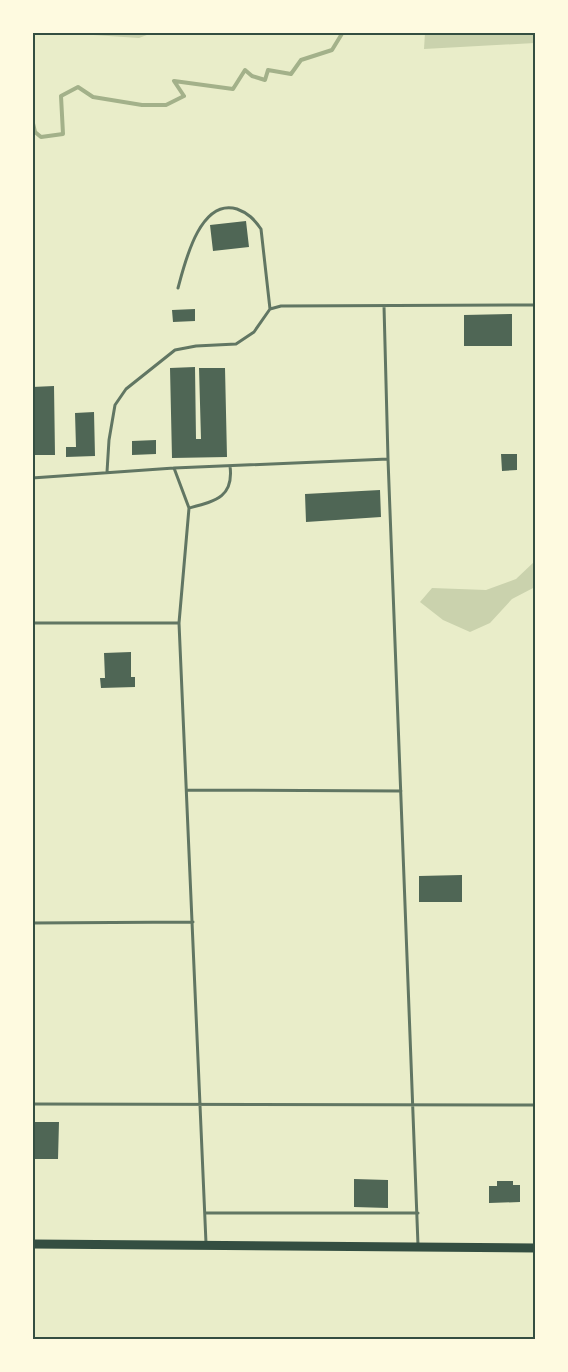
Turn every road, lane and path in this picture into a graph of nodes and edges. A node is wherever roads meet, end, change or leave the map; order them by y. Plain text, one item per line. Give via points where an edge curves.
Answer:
1 (178, 288) dead end
2 (536, 304) edge
3 (384, 306) junction
4 (270, 309) junction
5 (388, 460) junction
6 (230, 466) junction
7 (174, 468) junction
8 (107, 472) junction
9 (32, 478) edge
10 (189, 508) junction
11 (32, 623) edge
12 (179, 623) junction
13 (187, 790) junction
14 (401, 791) junction
15 (192, 922) junction
16 (32, 924) edge
17 (32, 1104) edge
18 (201, 1104) junction
19 (414, 1105) junction
20 (536, 1105) edge
21 (418, 1212) junction
22 (205, 1213) junction
23 (32, 1244) edge
24 (206, 1246) junction
25 (418, 1247) junction
26 (536, 1248) edge

1 - 4 lane via 186,258 209,214 231,207 254,218 261,229
2 - 3 lane
3 - 4 lane via 281,306
3 - 5 lane
4 - 8 lane via 254,332 236,344 175,350 126,389 116,405
5 - 6 lane
5 - 14 lane
6 - 7 lane
6 - 10 lane via 232,480 228,492 212,502
7 - 8 lane
7 - 10 lane
8 - 9 lane
10 - 12 lane
11 - 12 lane
12 - 13 lane
13 - 14 lane
13 - 15 lane
14 - 19 lane
15 - 16 lane
15 - 18 lane
17 - 18 lane
18 - 19 lane
18 - 22 lane
19 - 20 lane
19 - 21 lane
21 - 22 lane
21 - 25 lane
22 - 24 lane
23 - 24 main road
24 - 25 main road
25 - 26 main road

